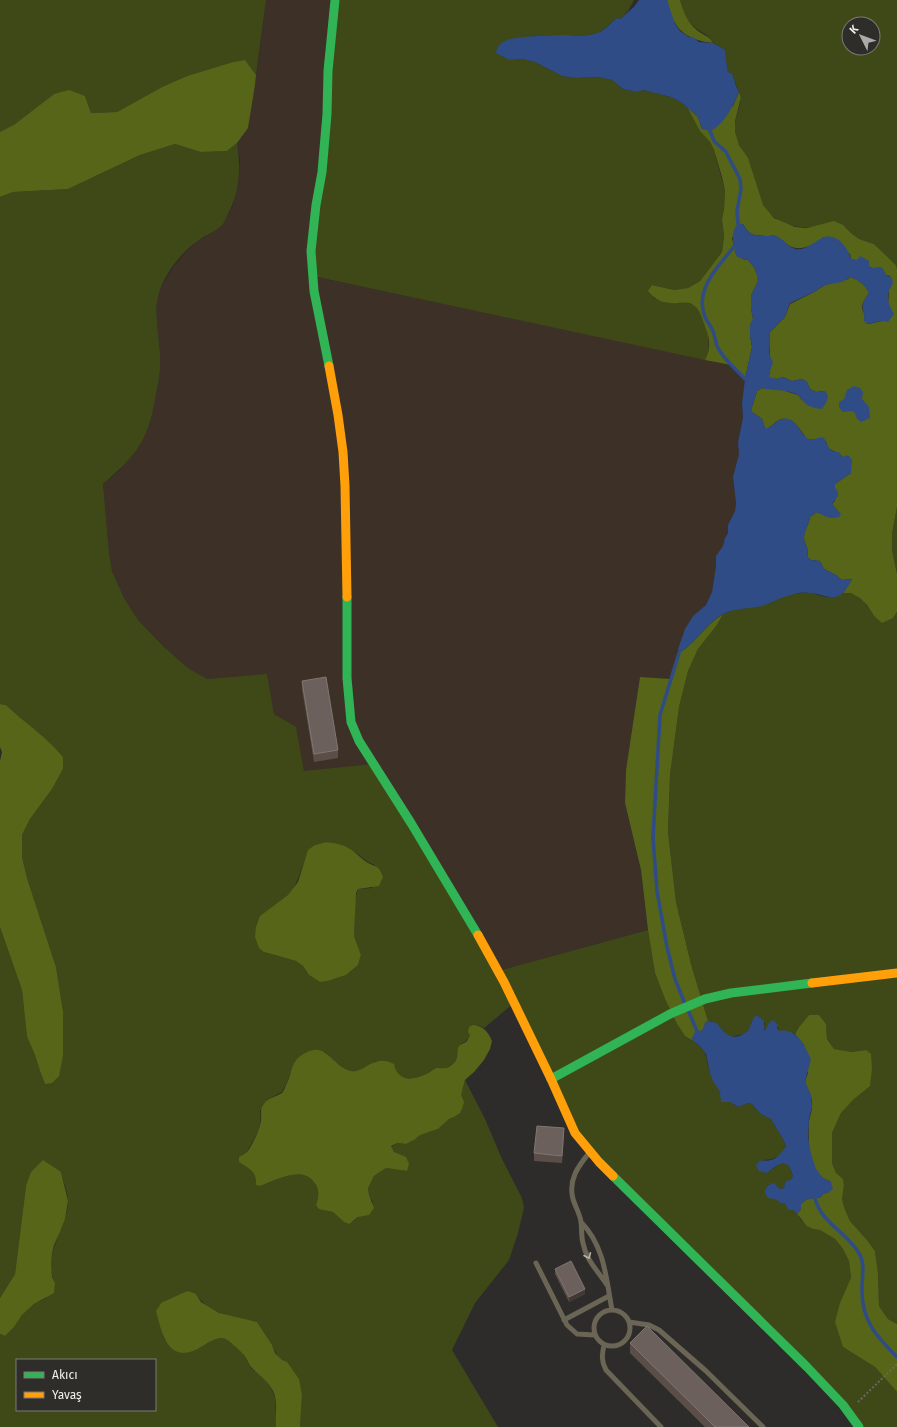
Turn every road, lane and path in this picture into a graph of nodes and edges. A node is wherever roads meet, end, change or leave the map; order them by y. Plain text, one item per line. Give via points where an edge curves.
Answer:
1 (335, 0) edge
2 (897, 973) edge
3 (551, 1079) junction
4 (590, 1151) junction
5 (581, 1222) junction
6 (536, 1263) dead end
7 (607, 1285) junction
8 (609, 1296) junction
9 (612, 1310) junction
10 (564, 1320) junction
11 (629, 1322) junction
12 (595, 1335) junction
13 (604, 1345) junction
14 (897, 1364) edge
15 (848, 1412) junction
16 (661, 1427) edge
17 (763, 1427) edge
18 (859, 1427) edge

1 - 3 street via 323,158 311,251 314,291 343,452 347,555 347,678 351,722 359,741 412,823 470,921 504,982
2 - 3 street via 705,998 670,1014
3 - 4 street via 575,1133
4 - 5 lane via 576,1169 572,1183 573,1197
4 - 15 street via 649,1213 807,1366
5 - 7 lane via 589,1230 603,1257
5 -> 7 lane via 583,1245 592,1265
6 - 10 lane
7 - 8 lane
8 - 9 lane
8 - 10 lane
9 - 11 lane via 624,1315
9 - 12 lane via 597,1318 594,1326
10 - 12 lane via 577,1334
11 - 13 lane via 630,1330 624,1342 616,1346
11 - 17 lane via 649,1325 659,1330 706,1371
12 - 13 lane
13 - 16 lane via 602,1361 606,1370
14 - 15 path
15 - 18 street

